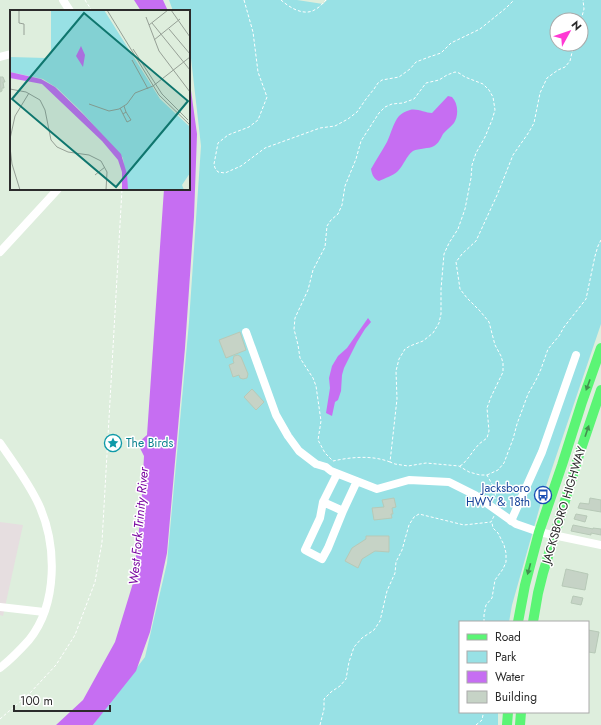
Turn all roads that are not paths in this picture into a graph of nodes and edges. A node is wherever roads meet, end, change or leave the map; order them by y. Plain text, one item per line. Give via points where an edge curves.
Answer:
1 (63, 0) edge
2 (69, 10) edge
3 (10, 54) edge
4 (0, 57) edge
5 (57, 190) edge
6 (0, 252) edge
7 (246, 332) dead end
8 (601, 348) edge
9 (576, 355) dead end
10 (601, 390) edge
11 (0, 443) edge
12 (337, 474) junction
13 (356, 481) junction
14 (323, 502) junction
15 (343, 511) junction
16 (511, 521) junction
17 (539, 532) junction
18 (555, 535) junction
19 (601, 545) edge
20 (0, 607) edge
21 (44, 612) junction
22 (518, 621) edge
23 (533, 621) edge
24 (0, 668) edge
25 (508, 713) edge
26 (521, 713) edge
27 (507, 725) edge
28 (520, 725) edge

1 - 2 street
3 - 4 street
5 - 6 street
7 - 12 street via 276,415 288,436 299,451 316,464
8 -> 17 main road, JACKSBORO HIGHWAY
9 - 16 street via 542,452
18 -> 10 main road, JACKSBORO HIGHWAY via 578,455
11 - 21 street via 38,504 48,530 52,575
12 - 13 street
12 - 14 street
13 - 15 street
13 - 16 street via 377,489 409,480 449,482 475,495
14 - 15 street
14 - 15 street via 320,518 305,550 322,558
16 - 17 street
17 - 18 street
17 -> 22 main road, JACKSBORO HIGHWAY
18 - 19 street
18 - 23 main road, JACKSBORO HIGHWAY via 538,593
20 - 21 street
21 - 24 street via 29,640
25 - 27 main road
26 - 28 main road

